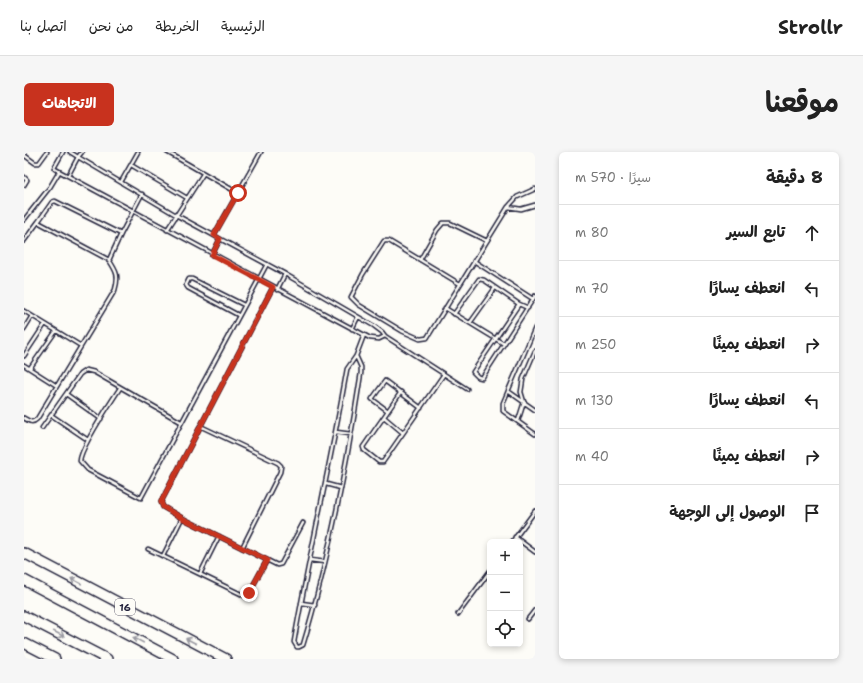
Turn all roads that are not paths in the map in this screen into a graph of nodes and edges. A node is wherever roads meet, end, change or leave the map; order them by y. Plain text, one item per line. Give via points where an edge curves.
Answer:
1 (47, 152) edge
2 (63, 152) edge
3 (70, 152) edge
4 (82, 152) edge
5 (138, 152) edge
6 (167, 152) edge
7 (261, 152) edge
8 (24, 155) edge
9 (78, 157) junction
10 (131, 164) junction
11 (60, 172) junction
12 (203, 174) junction
13 (68, 176) junction
14 (24, 177) edge
15 (121, 182) junction
16 (24, 185) edge
17 (535, 189) edge
18 (238, 193) junction
19 (142, 194) junction
20 (187, 198) junction
21 (535, 205) edge
22 (508, 207) junction
23 (133, 212) junction
24 (176, 215) junction
25 (24, 220) edge
26 (38, 222) junction
27 (167, 230) junction
28 (121, 234) junction
29 (214, 235) junction
30 (220, 239) junction
31 (24, 241) edge
32 (487, 241) junction
33 (212, 255) junction
34 (109, 260) junction
35 (420, 260) junction
36 (474, 261) junction
37 (266, 264) junction
38 (286, 274) junction
39 (258, 279) junction
40 (460, 284) junction
41 (273, 287) junction
42 (495, 288) junction
43 (277, 290) junction
44 (534, 297) edge
45 (520, 304) junction
46 (244, 305) junction
47 (445, 308) junction
48 (528, 308) junction
49 (24, 311) edge
50 (454, 314) junction
51 (238, 315) junction
52 (32, 316) junction
53 (358, 316) junction
54 (45, 324) junction
55 (470, 324) junction
56 (535, 328) edge
57 (24, 329) edge
58 (352, 329) junction
59 (56, 331) junction
60 (364, 335) junction
61 (385, 336) junction
62 (496, 339) junction
63 (504, 344) junction
64 (81, 346) junction
65 (535, 351) edge
66 (24, 356) edge
67 (356, 356) junction
68 (24, 365) edge
69 (30, 368) junction
70 (444, 374) junction
71 (57, 386) junction
72 (120, 388) junction
73 (467, 389) dead end
74 (508, 391) junction
75 (401, 392) junction
76 (66, 394) junction
77 (524, 402) junction
78 (421, 408) junction
79 (535, 410) edge
80 (388, 411) junction
81 (51, 415) junction
82 (384, 417) junction
83 (24, 418) edge
84 (101, 419) junction
85 (518, 421) junction
86 (181, 422) junction
87 (200, 426) junction
88 (42, 428) dead end
89 (336, 432) junction
90 (403, 433) junction
91 (351, 434) junction
92 (535, 434) edge
93 (88, 440) junction
94 (326, 484) junction
95 (341, 488) junction
96 (535, 510) edge
97 (182, 518) junction
98 (303, 524) dead end
99 (219, 536) junction
100 (515, 537) joint
101 (242, 548) junction
102 (148, 549) dead end
103 (535, 552) edge
104 (24, 553) edge
105 (163, 556) junction
106 (267, 560) junction
107 (310, 560) junction
108 (325, 562) junction
109 (200, 574) junction
110 (487, 575) edge
111 (24, 580) edge
112 (301, 602) junction
113 (315, 605) junction
114 (535, 610) edge
115 (458, 614) dead end
116 (24, 616) edge
117 (528, 618) dead end
118 (24, 643) edge
119 (54, 659) edge
120 (107, 659) edge
121 (173, 659) edge
122 (226, 659) edge

1 - 8 lane via 39,163
2 - 11 lane via 54,168
3 - 9 lane
4 - 9 lane
5 - 10 lane
6 - 12 lane
7 - 18 lane
9 - 13 lane
9 - 15 lane
10 - 15 lane
10 - 20 lane
11 - 13 lane
11 - 25 lane
12 - 18 lane
12 - 20 lane
13 - 23 lane
14 - 16 lane via 27,180
15 - 19 lane
17 - 22 lane via 517,197
18 - 29 lane
19 - 23 lane
19 - 24 lane
20 - 24 lane
21 - 22 lane via 521,209
22 - 32 lane
23 - 27 lane
23 - 28 lane
24 - 27 lane
24 - 29 lane
26 - 28 lane via 56,200
26 - 31 lane
26 - 34 lane
27 - 33 lane
28 - 34 lane
29 - 30 lane
30 - 33 lane
30 - 37 lane
32 - 35 lane via 450,223 443,223
32 - 36 lane
33 - 39 lane
34 - 64 lane via 118,279 115,290
35 - 40 lane
35 - 47 lane via 389,241 384,241 351,297 359,305 396,327 424,340
36 - 40 lane
36 - 44 lane
37 - 38 lane
37 - 39 lane
38 - 43 lane
38 - 53 lane
39 - 41 lane
39 - 46 lane
40 - 47 lane
41 - 43 lane
41 - 87 lane
42 - 45 lane
42 - 50 lane via 479,279
42 - 55 lane
43 - 58 lane
44 - 48 lane
45 - 48 lane
45 - 62 lane
46 - 51 lane
46 - 51 lane via 191,278 186,284 188,288
47 - 50 lane
48 - 63 lane
49 - 52 lane
50 - 55 lane
51 - 86 lane
52 - 54 lane
52 - 57 lane
53 - 58 lane
53 - 61 lane
54 - 59 lane
54 - 66 lane
55 - 62 lane
56 - 74 lane
58 - 60 lane
59 - 64 lane
59 - 69 lane
60 - 61 lane via 374,339
60 - 67 lane
61 - 70 lane
62 - 63 lane
62 - 63 lane via 473,372 478,378 482,378
64 - 71 lane
65 - 77 lane via 523,379 521,392
67 - 89 lane via 347,369
67 - 91 lane via 361,373
68 - 69 lane
69 - 71 lane
70 - 73 lane
70 - 78 lane
71 - 83 lane via 34,422
72 - 76 lane via 86,370 80,374
72 - 84 lane
72 - 86 lane
74 - 77 lane
74 - 85 lane via 502,407
75 - 78 lane
75 - 80 lane
75 - 80 lane via 385,381 372,398
76 - 81 lane
76 - 84 lane
77 - 79 lane
77 - 85 lane
78 - 90 lane
80 - 82 lane
81 - 88 lane
81 - 93 lane
82 - 90 lane
82 - 90 lane via 363,446 364,450 382,462
84 - 93 lane
85 - 92 lane
86 - 93 lane via 141,498 84,467 80,457
87 - 97 lane via 161,502 163,507
87 - 101 lane via 281,466
89 - 91 lane
89 - 94 lane
91 - 95 lane
94 - 95 lane
94 - 107 lane
95 - 108 lane
96 - 100 lane
97 - 99 lane
97 - 105 lane
98 - 106 lane via 281,564 277,565
99 - 101 lane
99 - 109 lane
100 - 103 lane
101 - 106 lane
102 - 105 lane
122 -> 104 highway, 16
105 - 109 lane
106 - 109 lane via 247,596
107 - 108 lane
107 - 112 lane
108 - 113 lane
110 - 115 lane
121 -> 111 highway, 16
112 - 113 lane
112 - 113 lane via 294,642 299,648 303,645
114 - 117 lane
116 -> 120 highway
118 - 119 highway

